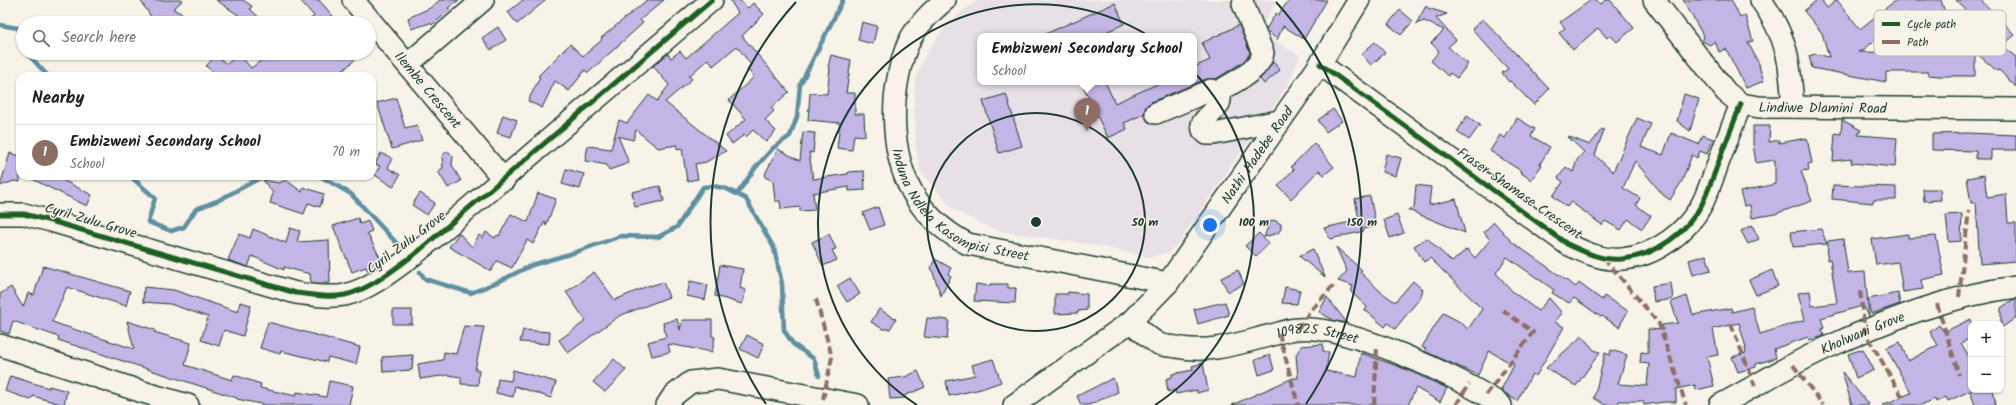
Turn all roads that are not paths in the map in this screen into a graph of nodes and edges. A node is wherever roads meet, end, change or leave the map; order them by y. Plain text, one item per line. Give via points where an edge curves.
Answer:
1 (353, 0) edge
2 (483, 0) edge
3 (712, 0) edge
4 (945, 0) edge
5 (1358, 0) edge
6 (1654, 0) edge
7 (1761, 0) edge
8 (1243, 4) dead end
9 (367, 16) edge
10 (376, 27) edge
11 (408, 64) junction
12 (1320, 64) junction
13 (1218, 92) junction
14 (1741, 104) junction
15 (1793, 107) junction
16 (2016, 110) edge
17 (1156, 113) dead end
18 (1279, 121) junction
19 (504, 180) junction
20 (0, 214) edge
21 (1168, 283) junction
22 (2016, 287) edge
23 (1130, 322) junction
24 (0, 345) edge
25 (188, 405) edge
26 (668, 405) edge
27 (858, 405) edge
28 (1014, 405) edge
29 (1501, 405) edge
30 (1720, 405) edge

1 - 9 street, Ilembe Crescent
2 - 11 street
3 - 19 street, Cyril Zulu Grove
4 - 21 street, Induna Ndlela Kasompisi Street via 921,23 910,38 896,88 894,118 898,159 906,182 917,201 933,221 952,236 968,244
5 - 12 street, Nathi Hadebe Road
6 - 14 street, Lindiwe Dlamini Road via 1726,92
7 - 15 street via 1773,17 1785,44 1791,70
8 - 13 street via 1263,52 1261,60
10 - 11 street, Ilembe Crescent
11 - 19 street, Ilembe Crescent
12 - 14 street, Fraser Shamase Crescent via 1567,244 1590,255 1610,258 1622,259 1669,242 1690,222 1703,203
12 - 18 street, Nathi Hadebe Road
13 - 17 street via 1211,90
13 - 18 street via 1220,104 1202,124 1207,134
14 - 15 street, Lindiwe Dlamini Road
15 - 16 street, Lindiwe Dlamini Road
18 - 21 street, Nathi Hadebe Road
19 - 20 street, Cyril Zulu Grove via 415,254 367,287 345,295 296,293 51,221 24,214
21 - 23 street, Nathi Hadebe Road
22 - 30 street, Kholwani Grove via 1982,291 1937,304 1834,344
23 - 28 street, Nathi Hadebe Road
23 - 29 street, 109825 Street via 1159,344 1191,350 1228,346 1298,329 1335,333 1378,346 1469,384
24 - 25 street via 146,394
26 - 27 street via 673,396 692,382 718,379

